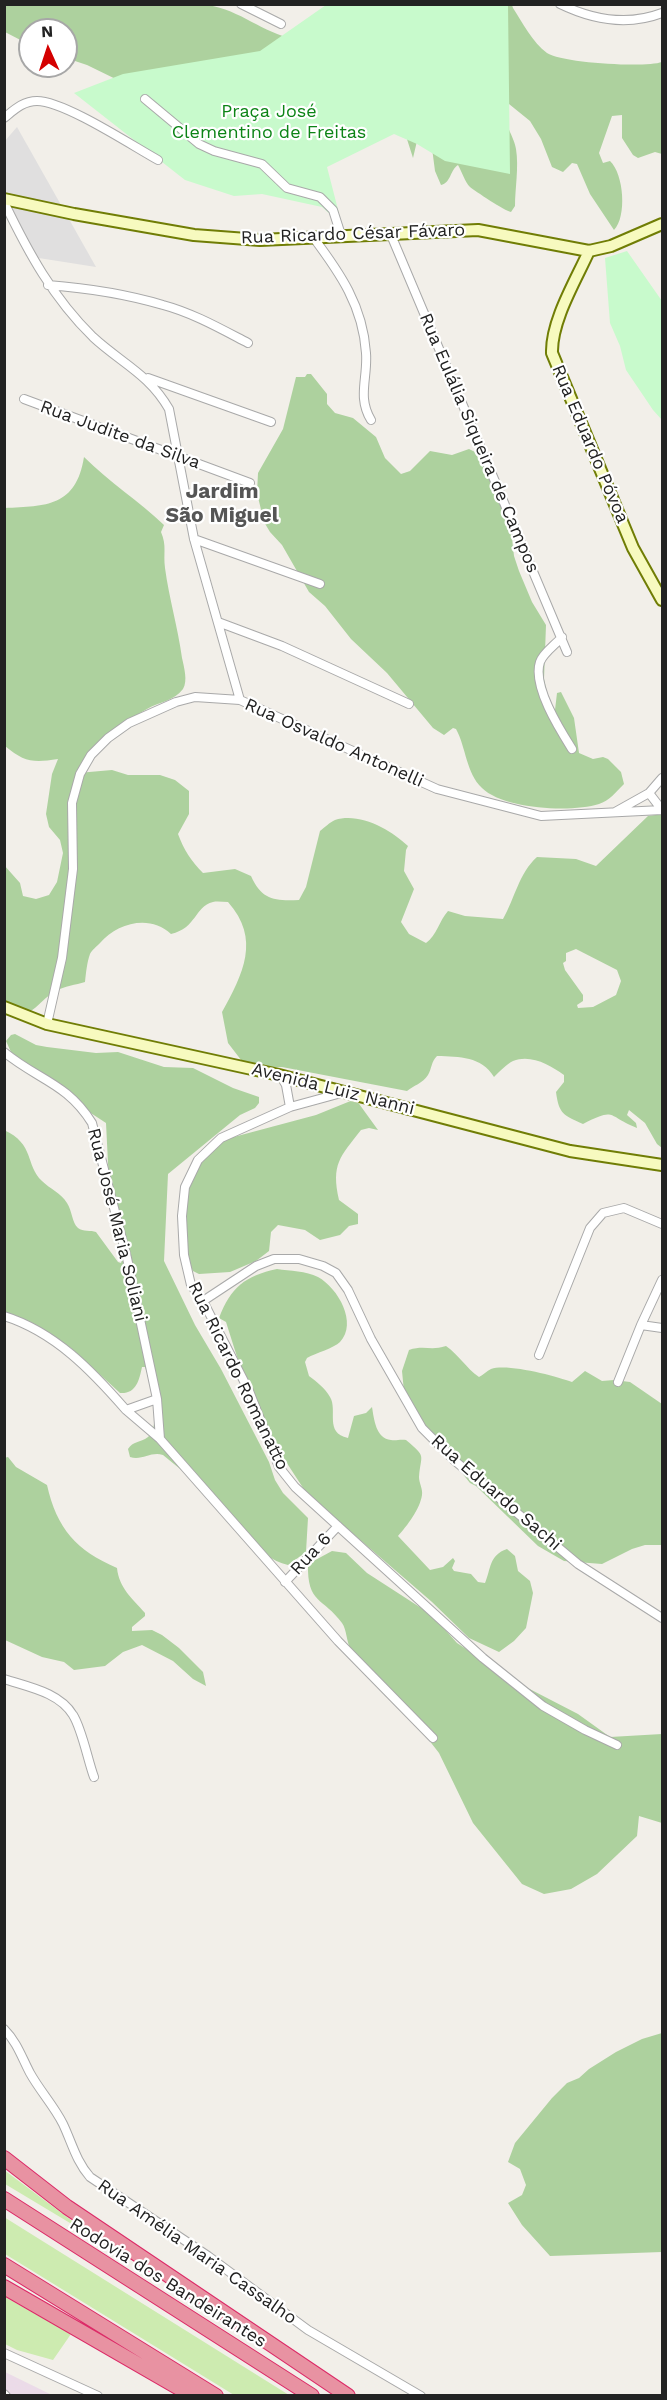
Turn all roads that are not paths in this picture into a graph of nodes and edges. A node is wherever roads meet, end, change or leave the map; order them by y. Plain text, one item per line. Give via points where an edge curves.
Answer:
1 (241, 4) edge
2 (560, 4) edge
3 (663, 13) edge
4 (281, 24) dead end
5 (145, 99) dead end
6 (4, 118) edge
7 (158, 160) dead end
8 (4, 200) edge
9 (663, 224) edge
10 (391, 234) junction
11 (341, 235) junction
12 (314, 237) junction
13 (589, 250) junction
14 (48, 285) junction
15 (248, 343) dead end
16 (144, 377) junction
17 (24, 399) dead end
18 (371, 420) dead end
19 (271, 422) dead end
20 (177, 457) junction
21 (250, 483) dead end
22 (194, 539) junction
23 (320, 584) dead end
24 (663, 600) edge
25 (218, 622) junction
26 (562, 637) junction
27 (567, 652) dead end
28 (240, 700) junction
29 (409, 704) dead end
30 (572, 749) dead end
31 (663, 778) edge
32 (649, 793) junction
33 (662, 810) edge
34 (613, 813) junction
35 (5, 1008) edge
36 (47, 1024) junction
37 (4, 1053) edge
38 (279, 1075) junction
39 (310, 1083) junction
40 (346, 1092) junction
41 (309, 1102) junction
42 (290, 1107) junction
43 (663, 1165) edge
44 (663, 1224) edge
45 (663, 1280) edge
46 (203, 1301) junction
47 (4, 1316) edge
48 (641, 1325) junction
49 (663, 1328) edge
50 (539, 1355) dead end
51 (618, 1382) dead end
52 (158, 1399) junction
53 (126, 1410) junction
54 (160, 1439) junction
55 (338, 1526) junction
56 (285, 1582) junction
57 (663, 1618) edge
58 (4, 1678) edge
59 (433, 1738) dead end
60 (617, 1745) dead end
61 (94, 1777) dead end
62 (4, 2029) edge
63 (4, 2158) edge
64 (4, 2199) edge
65 (4, 2265) edge
66 (4, 2287) edge
67 (4, 2353) edge
68 (98, 2396) edge
69 (194, 2396) edge
70 (216, 2396) edge
71 (312, 2396) edge
72 (348, 2396) edge
73 (421, 2396) edge

1 - 4 street
2 - 3 street via 610,20
5 - 11 street via 199,144 262,164 287,188 320,197 333,210
6 - 7 street via 19,105 36,101 62,107
8 - 12 street, Rua Ricardo César Fávaro via 194,235 260,240
8 - 14 street
9 - 13 street, Rua Ricardo César Fávaro via 610,246
10 - 11 street, Rua Ricardo César Fávaro
10 - 13 street, Rua Ricardo César Fávaro via 478,230
10 - 26 street, Rua Eulália Siqueira de Campos
11 - 12 street, Rua Ricardo César Fávaro
12 - 18 street via 353,297 366,352 363,402
13 - 24 street, Rua Eduardo Póvoa via 558,322 552,353 633,548
14 - 15 street via 78,287 164,305
14 - 16 street via 95,339
16 - 19 street
16 - 20 street via 159,391 169,410
17 - 20 street, Rua Judite da Silva
20 - 21 street, Rua Judite da Silva
20 - 22 street
22 - 23 street
22 - 25 street
25 - 28 street
25 - 29 street via 282,646
26 - 27 street, Rua Eulália Siqueira de Campos
26 - 30 street via 539,664 539,676 548,710
28 - 34 street, Rua Osvaldo Antonelli via 437,789 541,816
28 - 36 street, Rua Osvaldo Antonelli via 195,697 176,702 129,723 91,755 80,774 72,803 74,869 62,958
31 - 32 street
32 - 33 street
32 - 34 street
33 - 34 street, Rua Osvaldo Antonelli
35 - 36 street, Avenida Luiz Nanni
36 - 38 street, Avenida Luiz Nanni
37 - 52 street, Rua José Maria Soliani via 71,1095 93,1123
38 - 39 street, Avenida Luiz Nanni
38 - 42 street via 286,1085
39 - 40 street, Avenida Luiz Nanni
39 - 41 street
40 - 41 street, Rua Ricardo Romanatto
40 - 43 street, Avenida Luiz Nanni via 570,1151
41 - 42 street, Rua Ricardo Romanatto
42 - 46 street, Rua Ricardo Romanatto via 221,1138 198,1160 185,1187 184,1255 191,1285
44 - 50 street via 624,1208 603,1213 590,1228
45 - 48 street
46 - 55 street, Rua Ricardo Romanatto via 249,1391 279,1467
46 - 57 street, Rua Eduardo Sachi via 256,1266 274,1259 299,1259 336,1273 422,1428 455,1461 578,1564
47 - 53 street via 55,1341
48 - 49 street
48 - 51 street
52 - 53 street
52 - 54 street, Rua José Maria Soliani
53 - 54 street
54 - 56 street
55 - 56 street, Rua 6
55 - 60 street, Rua Ricardo Romanatto via 483,1658 543,1706
56 - 59 street
58 - 61 street via 48,1694 74,1715
62 - 73 street, Rua Amélia Maria Cassalho via 63,2124 79,2166 90,2177 208,2256 308,2330
63 - 72 highway via 68,2207
64 - 71 highway, Rodovia dos Bandeirantes
65 - 70 highway
66 - 69 highway
67 - 68 street

